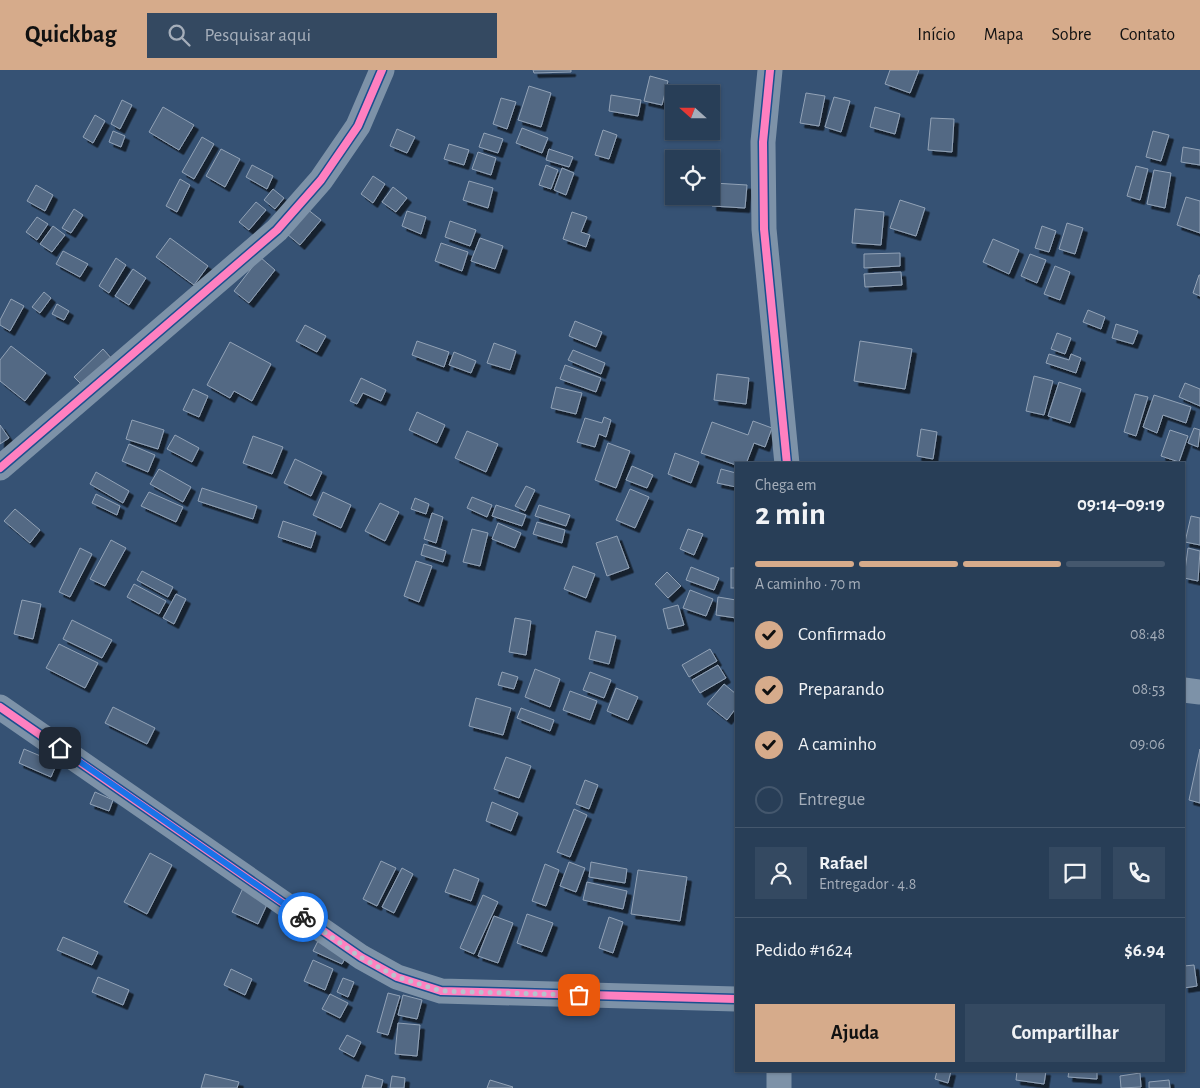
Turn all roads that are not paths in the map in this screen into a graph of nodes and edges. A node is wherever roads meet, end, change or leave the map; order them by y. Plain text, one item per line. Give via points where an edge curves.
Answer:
1 (382, 70) edge
2 (770, 70) edge
3 (787, 462) edge
4 (0, 468) edge
5 (1185, 690) edge
6 (1200, 692) edge
7 (0, 707) edge
8 (735, 999) edge
9 (779, 1072) edge
10 (778, 1088) edge

1 - 4 street via 358,126 321,180 277,230
2 - 3 street via 764,142 764,229
5 - 6 street
7 - 8 street via 360,957 397,977 441,991
9 - 10 street

